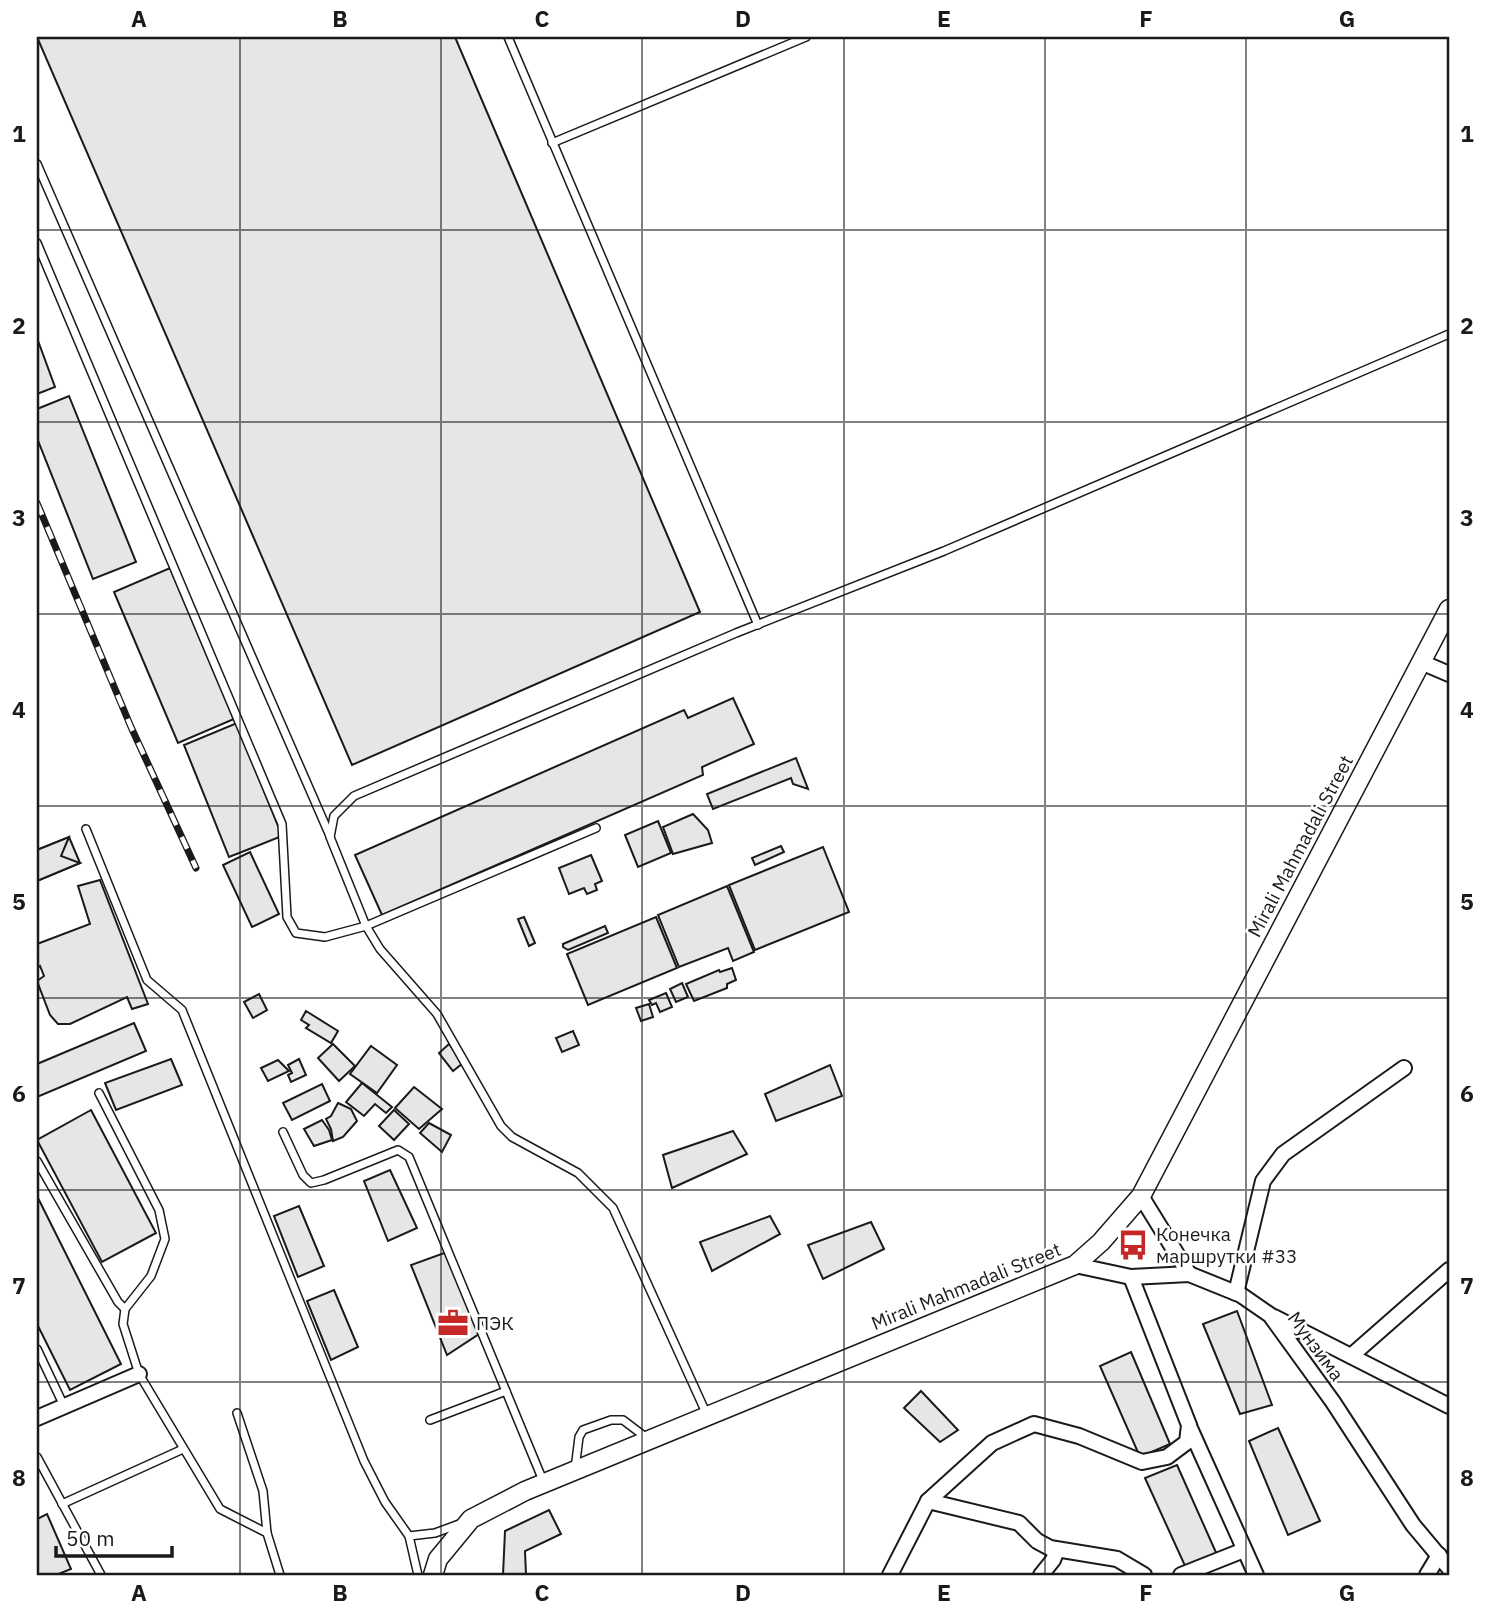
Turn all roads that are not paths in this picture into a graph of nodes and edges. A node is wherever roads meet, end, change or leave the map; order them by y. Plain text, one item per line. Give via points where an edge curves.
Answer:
1 (508, 37) edge
2 (806, 37) edge
3 (552, 143) junction
4 (37, 164) edge
5 (37, 243) edge
6 (1449, 334) edge
7 (1449, 608) edge
8 (758, 625) junction
9 (1421, 662) junction
10 (1449, 674) edge
11 (596, 828) dead end
12 (86, 829) dead end
13 (330, 837) junction
14 (366, 926) junction
15 (1404, 1068) dead end
16 (99, 1093) dead end
17 (283, 1132) dead end
18 (37, 1161) edge
19 (1140, 1196) junction
20 (1075, 1265) junction
21 (1449, 1269) edge
22 (1189, 1274) junction
23 (1131, 1277) junction
24 (1236, 1293) junction
25 (125, 1309) junction
26 (1270, 1315) junction
27 (37, 1351) edge
28 (1351, 1356) junction
29 (139, 1374) junction
30 (506, 1391) junction
31 (1448, 1401) edge
32 (64, 1406) junction
33 (237, 1413) dead end
34 (707, 1416) junction
35 (37, 1418) edge
36 (430, 1420) dead end
37 (1189, 1425) junction
38 (649, 1440) junction
39 (183, 1449) junction
40 (37, 1457) edge
41 (575, 1470) junction
42 (544, 1483) junction
43 (928, 1501) junction
44 (62, 1504) junction
45 (471, 1519) junction
46 (267, 1533) junction
47 (409, 1536) junction
48 (1057, 1550) junction
49 (1244, 1550) junction
50 (1439, 1555) junction
51 (1449, 1568) edge
52 (101, 1575) edge
53 (280, 1575) edge
54 (418, 1575) edge
55 (433, 1575) edge
56 (890, 1575) edge
57 (1041, 1575) edge
58 (1144, 1575) edge
59 (1181, 1575) edge
60 (1256, 1575) edge
61 (1427, 1575) edge

1 - 3 lane
2 - 3 lane
3 - 8 lane
4 - 13 lane
5 - 14 lane via 282,824 290,924 296,933 325,937
6 - 8 lane via 944,551
7 - 9 street, Mirali Mahmadali Street
8 - 13 lane via 354,796 334,816
9 - 10 street
9 - 19 street, Mirali Mahmadali Street
11 - 14 lane
12 - 47 lane via 147,979 182,1010 364,1461
13 - 14 lane
14 - 34 lane via 380,949 437,1014 500,1126 512,1138 578,1173 613,1208
15 - 24 street via 1283,1154 1263,1181
16 - 25 lane via 159,1210 165,1239 151,1276
17 - 30 lane via 311,1183 398,1150 409,1157
18 - 25 lane
19 - 20 street, Mirali Mahmadali Street
19 - 22 street
20 - 23 street, Мунзима
20 - 34 street, Mirali Mahmadali Street
21 - 28 street
22 - 23 street, Мунзима
22 - 24 street, Мунзима
23 - 37 street
24 - 26 street, Мунзима
25 - 29 lane via 122,1324
26 - 28 street
26 - 50 street, Мунзима via 1413,1525
27 - 32 lane
28 - 31 street
29 - 32 street
29 - 39 lane
30 - 36 lane
30 - 42 lane
32 - 35 street
33 - 46 lane via 263,1491
34 - 38 street, Mirali Mahmadali Street
37 - 43 street via 1187,1442 1167,1457 1142,1461 1034,1424 992,1443
37 - 49 street
38 - 41 street, Mirali Mahmadali Street
38 - 41 lane via 624,1420 583,1430
39 - 44 lane
39 - 46 lane via 220,1509
40 - 44 lane
41 - 42 street, Mirali Mahmadali Street
42 - 45 street, Mirali Mahmadali Street
43 - 48 street via 1019,1523 1037,1541
43 - 56 street
44 - 52 lane
45 - 47 lane via 435,1534
45 - 55 street, Mirali Mahmadali Street via 438,1559
46 - 53 lane
47 - 54 lane
48 - 57 street
48 - 58 street via 1117,1559
49 - 59 street
49 - 60 street
50 - 51 street, Мунзима
50 - 61 street

